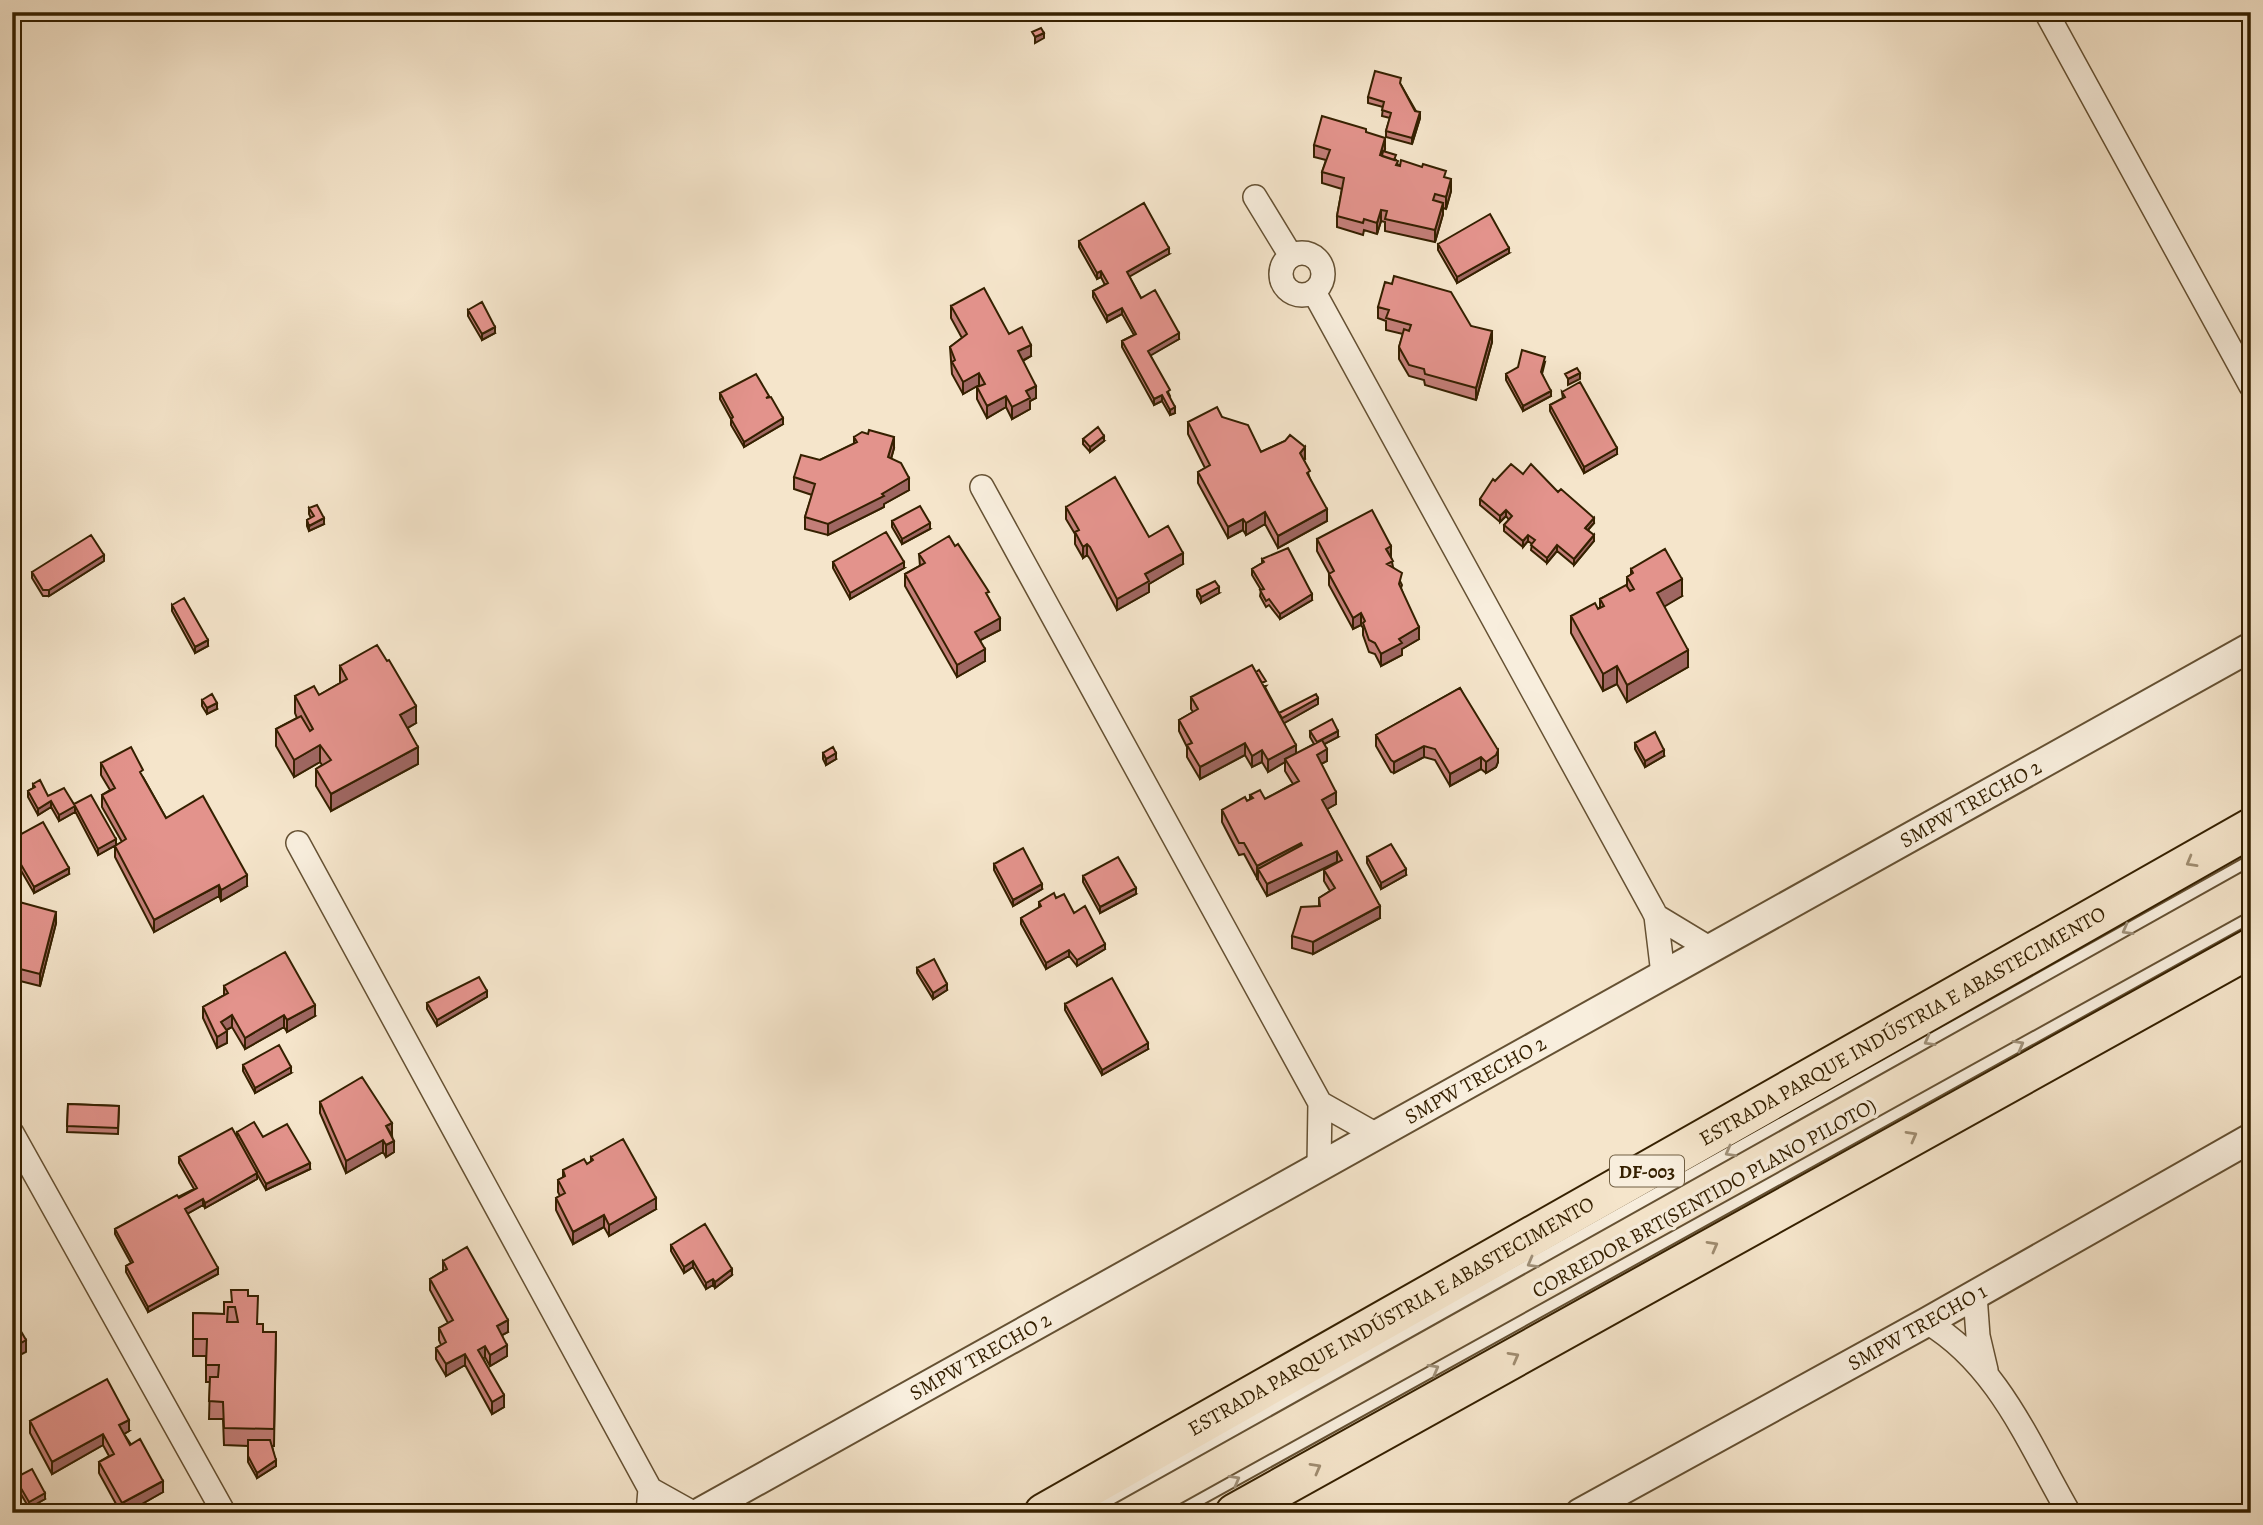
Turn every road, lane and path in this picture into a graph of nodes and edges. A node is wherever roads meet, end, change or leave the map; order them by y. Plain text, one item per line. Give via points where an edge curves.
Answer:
1 (2046, 12) edge
2 (1255, 197) dead end
3 (2251, 386) edge
4 (982, 487) dead end
5 (2251, 647) edge
6 (2251, 828) edge
7 (298, 843) dead end
8 (2251, 860) edge
9 (1657, 916) junction
10 (2251, 917) edge
11 (1709, 948) junction
12 (2251, 948) edge
13 (1663, 974) junction
14 (1320, 1103) junction
15 (12, 1133) edge
16 (1375, 1134) junction
17 (2251, 1138) edge
18 (1319, 1165) junction
19 (1975, 1295) junction
20 (1927, 1322) junction
21 (1986, 1370) junction
22 (650, 1489) junction
23 (224, 1513) edge
24 (648, 1513) edge
25 (693, 1513) edge
26 (699, 1513) edge
27 (1044, 1513) edge
28 (1086, 1513) edge
29 (1176, 1513) edge
30 (1235, 1513) edge
31 (1580, 1513) edge
32 (2069, 1513) edge

1 - 3 street
2 - 9 street via 1291,256 1309,254 1318,259 1323,276 1314,292
4 - 14 street
5 - 11 street, SMPW TRECHO 2
6 -> 27 highway, ESTRADA PARQUE INDÚSTRIA E ABASTECIMENTO / DF-003
7 - 22 street
8 -> 28 lane
9 - 11 street
9 - 13 street
29 -> 10 lane, CORREDOR BRT(SENTIDO PLANO PILOTO)
11 - 13 street, SMPW TRECHO 2
30 -> 12 highway
13 - 16 street, SMPW TRECHO 2
14 - 16 street
14 - 18 street
15 - 23 street
16 - 18 street, SMPW TRECHO 2
17 - 19 street, SMPW TRECHO 1
18 - 26 street, SMPW TRECHO 2
19 - 20 street, SMPW TRECHO 1
19 - 21 street
20 - 21 street via 1948,1334
20 - 31 street, SMPW TRECHO 1
21 - 32 street
22 - 24 street
22 - 25 street

